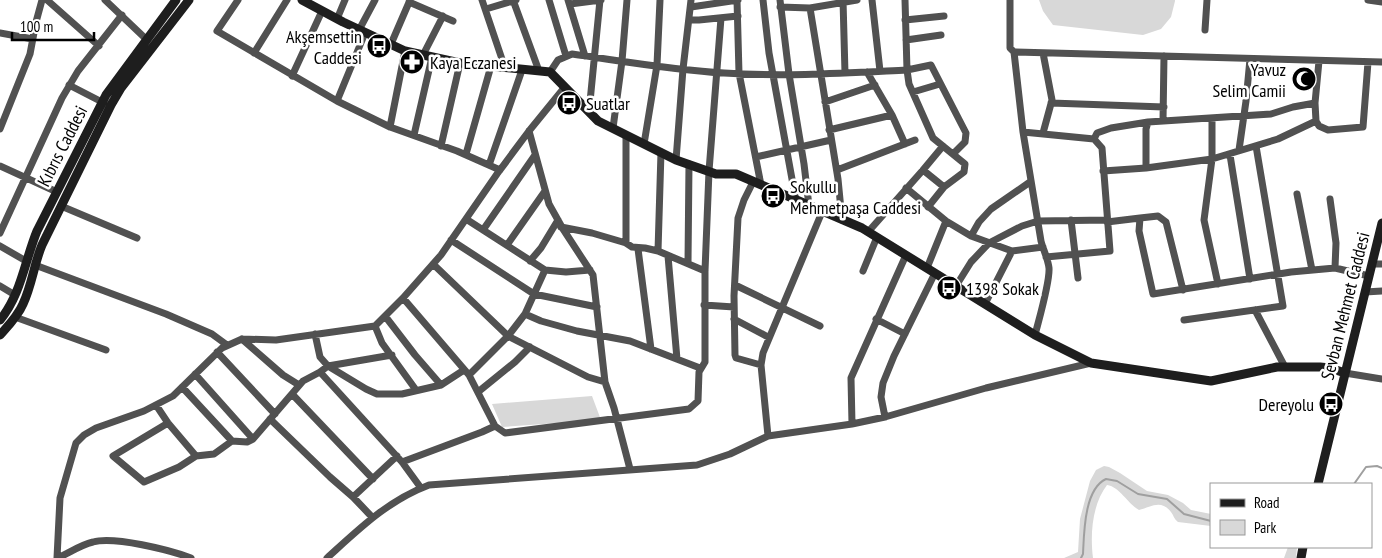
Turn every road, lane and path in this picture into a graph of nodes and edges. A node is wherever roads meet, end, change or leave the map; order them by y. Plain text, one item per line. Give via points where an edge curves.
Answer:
1 (42, 0) edge
2 (47, 0) edge
3 (104, 0) edge
4 (176, 0) edge
5 (189, 0) edge
6 (238, 0) edge
7 (287, 0) edge
8 (302, 0) edge
9 (345, 0) edge
10 (375, 0) edge
11 (482, 0) edge
12 (514, 0) edge
13 (549, 0) edge
14 (600, 0) edge
15 (627, 0) edge
16 (660, 0) edge
17 (738, 0) edge
18 (763, 0) edge
19 (857, 0) edge
20 (872, 0) edge
21 (905, 0) edge
22 (1010, 0) edge
23 (1207, 0) edge
24 (1368, 0) edge
25 (409, 1) edge
26 (720, 1) edge
27 (843, 1) edge
28 (312, 2) edge
29 (569, 2) edge
30 (1382, 2) edge
31 (691, 3) edge
32 (780, 4) edge
33 (810, 8) junction
34 (486, 9) junction
35 (322, 11) junction
36 (122, 15) junction
37 (443, 16) junction
38 (738, 16) junction
39 (944, 16) dead end
40 (721, 18) junction
41 (337, 19) junction
42 (453, 20) dead end
43 (689, 20) junction
44 (905, 20) junction
45 (1205, 30) dead end
46 (362, 31) junction
47 (0, 33) edge
48 (941, 35) dead end
49 (33, 39) junction
50 (146, 39) junction
51 (906, 40) junction
52 (391, 44) junction
53 (99, 46) junction
54 (405, 51) junction
55 (1014, 52) junction
56 (254, 53) junction
57 (1043, 53) junction
58 (427, 56) junction
59 (566, 56) junction
60 (585, 56) junction
61 (1164, 56) junction
62 (595, 57) junction
63 (1250, 59) junction
64 (622, 61) junction
65 (1320, 61) junction
66 (1368, 62) junction
67 (1382, 62) edge
68 (460, 63) junction
69 (657, 65) junction
70 (491, 66) junction
71 (505, 68) junction
72 (683, 69) junction
73 (522, 70) junction
74 (907, 70) junction
75 (538, 71) junction
76 (880, 71) junction
77 (550, 72) junction
78 (716, 72) junction
79 (867, 72) junction
80 (739, 73) junction
81 (772, 73) junction
82 (820, 73) junction
83 (845, 73) junction
84 (789, 74) junction
85 (292, 76) junction
86 (940, 84) junction
87 (69, 85) junction
88 (875, 85) junction
89 (564, 88) junction
90 (913, 92) junction
91 (337, 101) junction
92 (102, 102) junction
93 (825, 102) junction
94 (1315, 103) junction
95 (1051, 104) junction
96 (1164, 106) junction
97 (589, 112) junction
98 (892, 115) junction
99 (1244, 116) junction
100 (1212, 118) junction
101 (1163, 121) junction
102 (1316, 121) junction
103 (1148, 122) junction
104 (390, 127) junction
105 (613, 128) junction
106 (0, 129) edge
107 (829, 130) junction
108 (529, 131) junction
109 (1023, 132) junction
110 (1043, 133) junction
111 (414, 135) junction
112 (626, 135) junction
113 (1094, 139) junction
114 (831, 140) junction
115 (914, 140) dead end
116 (644, 144) junction
117 (905, 144) junction
118 (441, 146) junction
119 (801, 146) junction
120 (943, 146) junction
121 (1256, 146) junction
122 (787, 150) junction
123 (1239, 150) junction
124 (661, 152) junction
125 (466, 154) junction
126 (953, 154) junction
127 (535, 155) junction
128 (1230, 155) junction
129 (756, 157) junction
130 (1212, 159) junction
131 (676, 160) junction
132 (689, 164) junction
133 (489, 165) junction
134 (0, 166) edge
135 (1146, 168) junction
136 (500, 170) junction
137 (836, 170) junction
138 (923, 170) junction
139 (708, 171) junction
140 (1103, 171) junction
141 (25, 177) junction
142 (1030, 182) junction
143 (757, 183) junction
144 (944, 187) junction
145 (906, 188) junction
146 (546, 191) junction
147 (57, 192) junction
148 (1297, 194) dead end
149 (1330, 199) dead end
150 (796, 201) junction
151 (61, 206) junction
152 (810, 206) junction
153 (928, 206) junction
154 (822, 212) junction
155 (1140, 218) junction
156 (466, 219) junction
157 (842, 220) junction
158 (1071, 220) junction
159 (1038, 221) junction
160 (1107, 221) junction
161 (946, 222) junction
162 (560, 223) junction
163 (1382, 223) edge
164 (483, 230) junction
165 (868, 232) junction
166 (0, 233) edge
167 (971, 236) junction
168 (877, 237) junction
169 (138, 238) dead end
170 (452, 240) junction
171 (1380, 240) edge
172 (626, 243) junction
173 (989, 243) junction
174 (507, 245) junction
175 (0, 246) edge
176 (1043, 247) junction
177 (638, 249) junction
178 (658, 251) junction
179 (1012, 251) junction
180 (1075, 254) junction
181 (906, 255) junction
182 (668, 256) junction
183 (1046, 257) junction
184 (26, 261) junction
185 (530, 261) junction
186 (688, 263) junction
187 (433, 264) junction
188 (1372, 264) junction
189 (1382, 264) edge
190 (35, 265) junction
191 (926, 268) junction
192 (1335, 268) junction
193 (545, 270) junction
194 (590, 270) junction
195 (1312, 270) junction
196 (705, 271) junction
197 (863, 272) dead end
198 (935, 273) junction
199 (1278, 274) junction
200 (1369, 276) junction
201 (1078, 278) dead end
202 (1250, 279) junction
203 (1218, 284) junction
204 (735, 285) junction
205 (0, 286) edge
206 (956, 286) junction
207 (1183, 290) junction
208 (1382, 291) edge
209 (1365, 292) junction
210 (534, 294) junction
211 (16, 295) junction
212 (403, 298) junction
213 (985, 304) junction
214 (704, 305) junction
215 (597, 307) junction
216 (734, 307) junction
217 (781, 307) junction
218 (1255, 310) junction
219 (525, 314) junction
220 (385, 316) junction
221 (15, 318) junction
222 (734, 319) junction
223 (876, 319) junction
224 (0, 320) edge
225 (1184, 320) dead end
226 (375, 326) junction
227 (820, 326) dead end
228 (315, 334) junction
229 (905, 334) junction
230 (0, 335) edge
231 (600, 335) junction
232 (1035, 335) junction
233 (508, 336) junction
234 (768, 337) junction
235 (242, 339) junction
236 (227, 346) junction
237 (530, 347) junction
238 (651, 349) junction
239 (106, 350) dead end
240 (217, 352) junction
241 (392, 356) junction
242 (677, 360) junction
243 (1091, 363) junction
244 (761, 365) junction
245 (328, 366) junction
246 (1285, 367) junction
247 (700, 368) junction
248 (320, 372) junction
249 (466, 372) junction
250 (1345, 373) junction
251 (195, 374) junction
252 (1382, 379) edge
253 (605, 382) junction
254 (299, 385) junction
255 (441, 385) junction
256 (182, 387) junction
257 (416, 390) junction
258 (478, 392) junction
259 (292, 394) junction
260 (156, 405) junction
261 (272, 417) junction
262 (885, 417) junction
263 (617, 419) junction
264 (168, 423) junction
265 (852, 424) junction
266 (495, 426) junction
267 (768, 436) junction
268 (253, 439) junction
269 (232, 441) junction
270 (196, 456) junction
271 (400, 459) junction
272 (630, 469) junction
273 (373, 479) junction
274 (1318, 483) edge
275 (421, 488) junction
276 (354, 497) junction
277 (372, 517) junction
278 (57, 558) edge
279 (191, 558) edge
280 (327, 558) edge

1 - 49 street
2 - 53 street
3 - 36 street
4 - 50 street, Kıbrıs Caddesi
5 - 151 street via 117,96
6 - 56 street via 217,31
7 - 56 street
8 - 28 street
9 - 41 street
10 - 46 street
11 - 34 street
12 - 34 street
12 - 75 street
13 - 59 street
14 - 29 street
14 - 62 street
15 - 64 street
16 - 69 street
17 - 26 street
17 - 38 street
18 - 81 street
19 - 27 street
20 - 76 street
21 - 44 street
22 - 55 street via 1010,48
23 - 45 street
24 - 30 street
25 - 37 street
25 - 52 street
26 - 31 street
27 - 33 street
27 - 83 street
28 - 35 street
29 - 60 street
31 - 43 street
32 - 33 street
32 - 84 street
33 - 82 street
34 - 71 street
35 - 41 street
35 - 85 street
36 - 50 street
36 - 53 street
37 - 42 street
37 - 58 street
38 - 40 street
38 - 80 street
39 - 44 street
40 - 43 street
40 - 78 street
41 - 46 street
43 - 72 street
44 - 51 street
46 - 52 street
46 - 91 street
47 - 49 street
48 - 51 street
49 - 106 street
50 - 92 street, Kıbrıs Caddesi
51 - 74 street
52 - 54 street
53 - 87 street
54 - 58 street
54 - 104 street
55 - 57 street
55 - 109 street
56 - 85 street
57 - 61 street
57 - 95 street
58 - 68 street
58 - 111 street
59 - 60 street
59 - 77 street via 558,60
60 - 62 street
61 - 63 street
61 - 96 street
62 - 64 street
62 - 97 street
63 - 65 street
63 - 99 street
64 - 69 street
64 - 105 street
65 - 66 street
65 - 94 street
66 - 67 street
66 - 102 street via 1363,127 1328,130
68 - 70 street
68 - 118 street
69 - 72 street
69 - 116 street
70 - 71 street
70 - 125 street
71 - 73 street
72 - 78 street
72 - 131 street
73 - 75 street
73 - 133 street
74 - 76 street
74 - 86 street via 931,65
74 - 90 street
75 - 77 street
76 - 79 street
77 - 89 street
78 - 80 street
78 - 139 street
79 - 83 street
79 - 88 street
80 - 81 street
80 - 129 street
81 - 84 street
81 - 122 street
82 - 83 street
82 - 84 street
82 - 93 street
84 - 119 street
85 - 91 street
86 - 90 street
86 - 126 street via 966,133 965,142
87 - 92 street
87 - 141 street
88 - 93 street
88 - 98 street
89 - 97 street
89 - 108 street
90 - 120 street via 933,138
91 - 104 street
92 - 147 street, Kıbrıs Caddesi
93 - 107 street
94 - 99 street via 1271,114
94 - 102 street
95 - 96 street
95 - 110 street
96 - 101 street
97 - 105 street
98 - 107 street
98 - 117 street
99 - 100 street
99 - 123 street
100 - 101 street
100 - 130 street
101 - 103 street
102 - 121 street
103 - 113 street via 1111,128 1097,133
103 - 135 street
104 - 111 street
105 - 112 street
107 - 114 street
108 - 127 street
108 - 136 street
109 - 110 street
109 - 142 street
110 - 113 street
111 - 118 street
112 - 116 street
112 - 172 street
113 - 140 street via 1102,148
114 - 119 street
114 - 137 street
115 - 117 street
116 - 124 street
117 - 137 street
118 - 125 street
119 - 122 street
119 - 152 street
120 - 126 street
120 - 138 street
121 - 123 street
121 - 199 street
122 - 129 street
122 - 150 street
123 - 128 street
124 - 131 street
124 - 178 street
125 - 133 street
126 - 144 street via 965,164 964,172
127 - 146 street
127 - 164 street
128 - 130 street
128 - 202 street
129 - 143 street
130 - 135 street
130 - 203 street via 1204,220
131 - 132 street
132 - 139 street
132 - 186 street
133 - 136 street
134 - 141 street
135 - 140 street
136 - 156 street
137 - 157 street
138 - 144 street
138 - 145 street
139 - 143 street via 736,174
139 - 196 street
140 - 160 street
141 - 147 street
141 - 166 street
142 - 159 street
142 - 167 street via 991,209
143 - 150 street
143 - 204 street via 744,200 738,218
144 - 153 street
145 - 153 street
145 - 165 street
146 - 162 street
146 - 174 street
147 - 184 street, Kıbrıs Caddesi
148 - 195 street
149 - 192 street via 1336,243
150 - 152 street
151 - 169 street
151 - 190 street
152 - 154 street
153 - 161 street
154 - 157 street
154 - 217 street
155 - 160 street
155 - 207 street via 1158,216 1166,222
155 - 207 street via 1139,231 1153,294
156 - 164 street
156 - 170 street
157 - 165 street
158 - 159 street
158 - 160 street
158 - 180 street
159 - 173 street
159 - 176 street
160 - 180 street via 1110,251
161 - 167 street
161 - 191 street
162 - 172 street
162 - 185 street
162 - 194 street
163 - 171 street, Sevban Mehmet Caddesi
164 - 174 street
165 - 168 street
167 - 173 street
168 - 181 street
168 - 197 street
170 - 187 street
170 - 210 street
171 - 188 street, Sevban Mehmet Caddesi
172 - 177 street
173 - 179 street
173 - 206 street via 971,262
174 - 185 street
175 - 184 street
176 - 179 street
176 - 183 street
177 - 178 street
177 - 238 street
178 - 182 street
179 - 213 street
180 - 183 street
180 - 201 street
181 - 191 street
181 - 223 street
182 - 186 street
182 - 242 street
183 - 232 street via 1049,268
184 - 211 street, Kıbrıs Caddesi
185 - 193 street
186 - 196 street
187 - 212 street
187 - 233 street
188 - 189 street
188 - 200 street, Sevban Mehmet Caddesi
190 - 221 street via 26,297
190 - 236 street via 166,314 212,334
191 - 198 street
192 - 195 street
192 - 200 street
193 - 194 street
193 - 210 street
194 - 215 street
195 - 199 street
196 - 214 street
198 - 206 street
198 - 229 street
199 - 202 street
199 - 218 street via 1283,306
200 - 209 street, Sevban Mehmet Caddesi
202 - 203 street
203 - 207 street
204 - 216 street
204 - 217 street
205 - 211 street
206 - 213 street
208 - 209 street
209 - 250 street, Sevban Mehmet Caddesi
210 - 215 street
210 - 219 street
211 - 224 street, Kıbrıs Caddesi
212 - 220 street
212 - 249 street
213 - 232 street
214 - 216 street
214 - 247 street via 705,362
215 - 231 street
216 - 222 street
217 - 227 street
217 - 234 street
218 - 225 street
218 - 246 street
219 - 231 street via 550,324
219 - 233 street
220 - 226 street
220 - 255 street
221 - 230 street
221 - 239 street
222 - 234 street
222 - 244 street via 736,358
223 - 229 street
223 - 265 street via 851,378
226 - 228 street
226 - 241 street
228 - 235 street via 276,340
228 - 245 street via 320,357
229 - 262 street via 883,383 881,397
231 - 238 street
231 - 253 street
232 - 243 street
233 - 237 street
233 - 249 street
234 - 244 street
235 - 236 street
235 - 254 street
236 - 240 street
237 - 253 street via 588,377
237 - 258 street
238 - 242 street
240 - 251 street
240 - 261 street
241 - 245 street
241 - 257 street
242 - 247 street
243 - 246 street via 1211,381
243 - 262 street
244 - 267 street
245 - 248 street
245 - 257 street via 377,394 402,394
246 - 250 street via 1330,368
247 - 263 street via 698,401 692,407
248 - 254 street
248 - 271 street
249 - 255 street
249 - 258 street
250 - 252 street
250 - 274 street, Sevban Mehmet Caddesi
251 - 256 street
251 - 268 street
253 - 263 street
254 - 259 street
255 - 257 street
256 - 260 street
256 - 269 street
258 - 266 street
259 - 261 street
259 - 273 street
260 - 264 street
260 - 278 street via 96,428 76,443 60,498
261 - 268 street
261 - 276 street
262 - 265 street
263 - 266 street via 505,433
263 - 272 street
264 - 270 street
264 - 270 street via 113,456 144,482
265 - 267 street
266 - 271 street
267 - 272 street via 697,465
268 - 269 street
269 - 270 street via 214,454
271 - 273 street
271 - 275 street
272 - 275 street
273 - 276 street
275 - 277 street
276 - 277 street
277 - 280 street
278 - 279 street via 100,540 156,548

